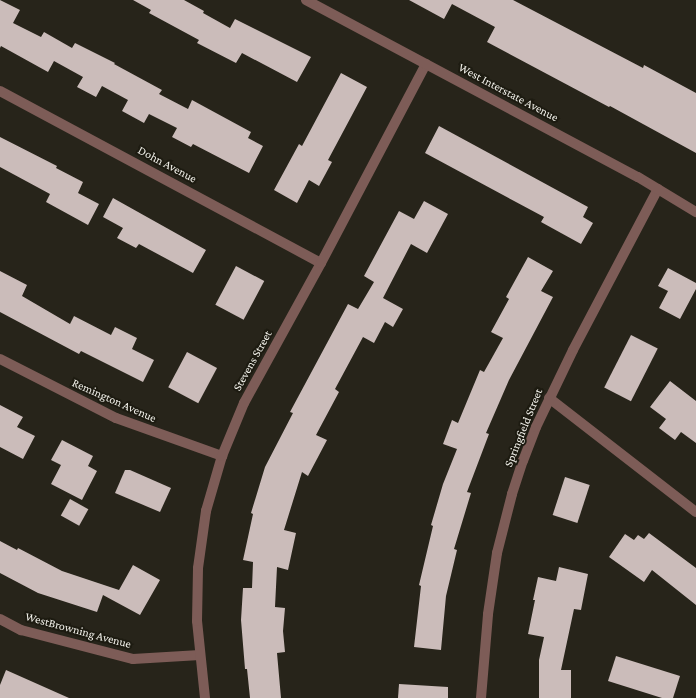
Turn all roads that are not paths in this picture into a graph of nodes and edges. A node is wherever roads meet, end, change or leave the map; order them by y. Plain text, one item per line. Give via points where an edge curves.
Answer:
1 (306, 0) edge
2 (426, 64) junction
3 (0, 91) edge
4 (658, 189) junction
5 (696, 212) edge
6 (321, 263) junction
7 (0, 359) edge
8 (549, 398) junction
9 (222, 456) junction
10 (696, 512) edge
11 (0, 619) edge
12 (200, 655) junction
13 (205, 698) edge
14 (481, 698) edge

1 - 2 street, West Interstate Avenue
2 - 4 street, West Interstate Avenue
2 - 6 street, Stevens Street
3 - 6 street, Dohn Avenue
4 - 5 street, West Interstate Avenue
4 - 8 street, Springfield Street
6 - 9 street, Stevens Street via 244,403
7 - 9 street, Remington Avenue via 116,418
8 - 10 street
8 - 14 street, Springfield Street via 523,461 497,553 488,614
9 - 12 street, Stevens Street via 206,511 200,546 197,596
11 - 12 street, WestBrowning Avenue via 21,630 133,659
12 - 13 street, Stevens Street

